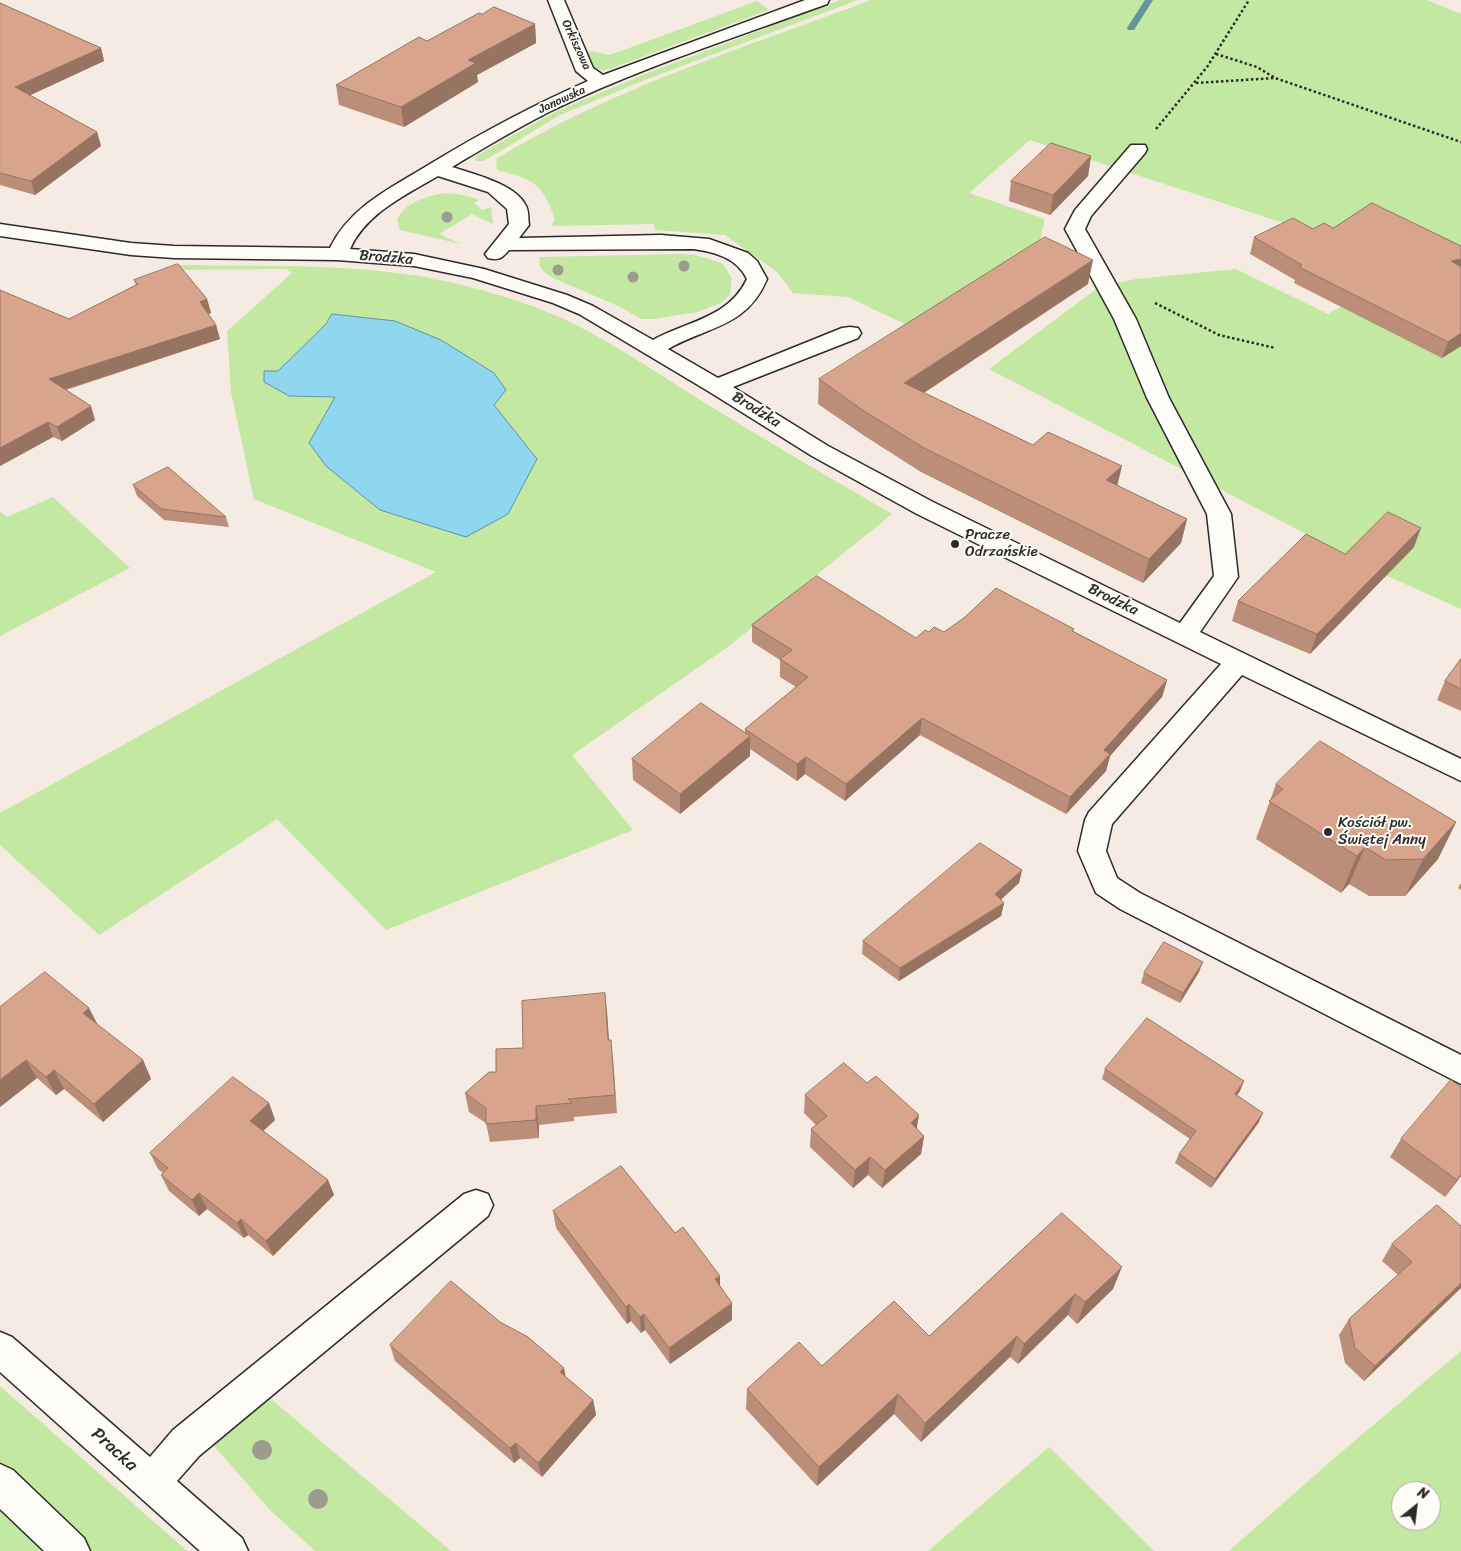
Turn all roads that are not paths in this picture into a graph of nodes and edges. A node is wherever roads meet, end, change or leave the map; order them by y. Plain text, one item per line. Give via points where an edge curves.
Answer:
1 (556, 0) edge
2 (821, 0) edge
3 (603, 82) junction
4 (1138, 149) road end
5 (437, 169) junction
6 (0, 230) edge
7 (506, 244) junction
8 (337, 254) junction
9 (477, 273) junction
10 (850, 333) dead end
11 (653, 349) junction
12 (716, 386) junction
13 (1185, 635) junction
14 (1238, 662) junction
15 (1461, 771) edge
16 (1461, 1070) edge
17 (476, 1205) dead end
18 (0, 1349) edge
19 (0, 1483) edge
20 (151, 1483) junction
21 (71, 1551) edge
22 (229, 1551) edge

1 - 3 street, Orkiszowa via 586,72
2 - 3 street, Janowska
3 - 5 street, Janowska via 561,99
4 - 13 street via 1082,214 1075,229 1125,319 1158,398 1219,514 1226,577
5 - 7 street via 495,188 517,207 518,225
5 - 8 street, Janowska via 380,203 360,219 342,239
6 - 8 street, Brodzka via 131,249
7 - 9 street
7 - 11 street via 702,244 740,256 752,268 757,279 752,294 738,309
8 - 9 street, Brodzka via 414,260
9 - 11 street, Brodzka via 530,288 586,310
10 - 12 street
11 - 12 street, Brodzka
12 - 13 street, Brodzka via 820,451 925,508
13 - 14 street, Brodzka
14 - 15 street, Brodzka
14 - 16 street via 1099,820 1092,851 1106,885 1130,901
17 - 20 street via 186,1443
18 - 20 street, Pracka
19 - 21 street
20 - 22 street, Pracka

